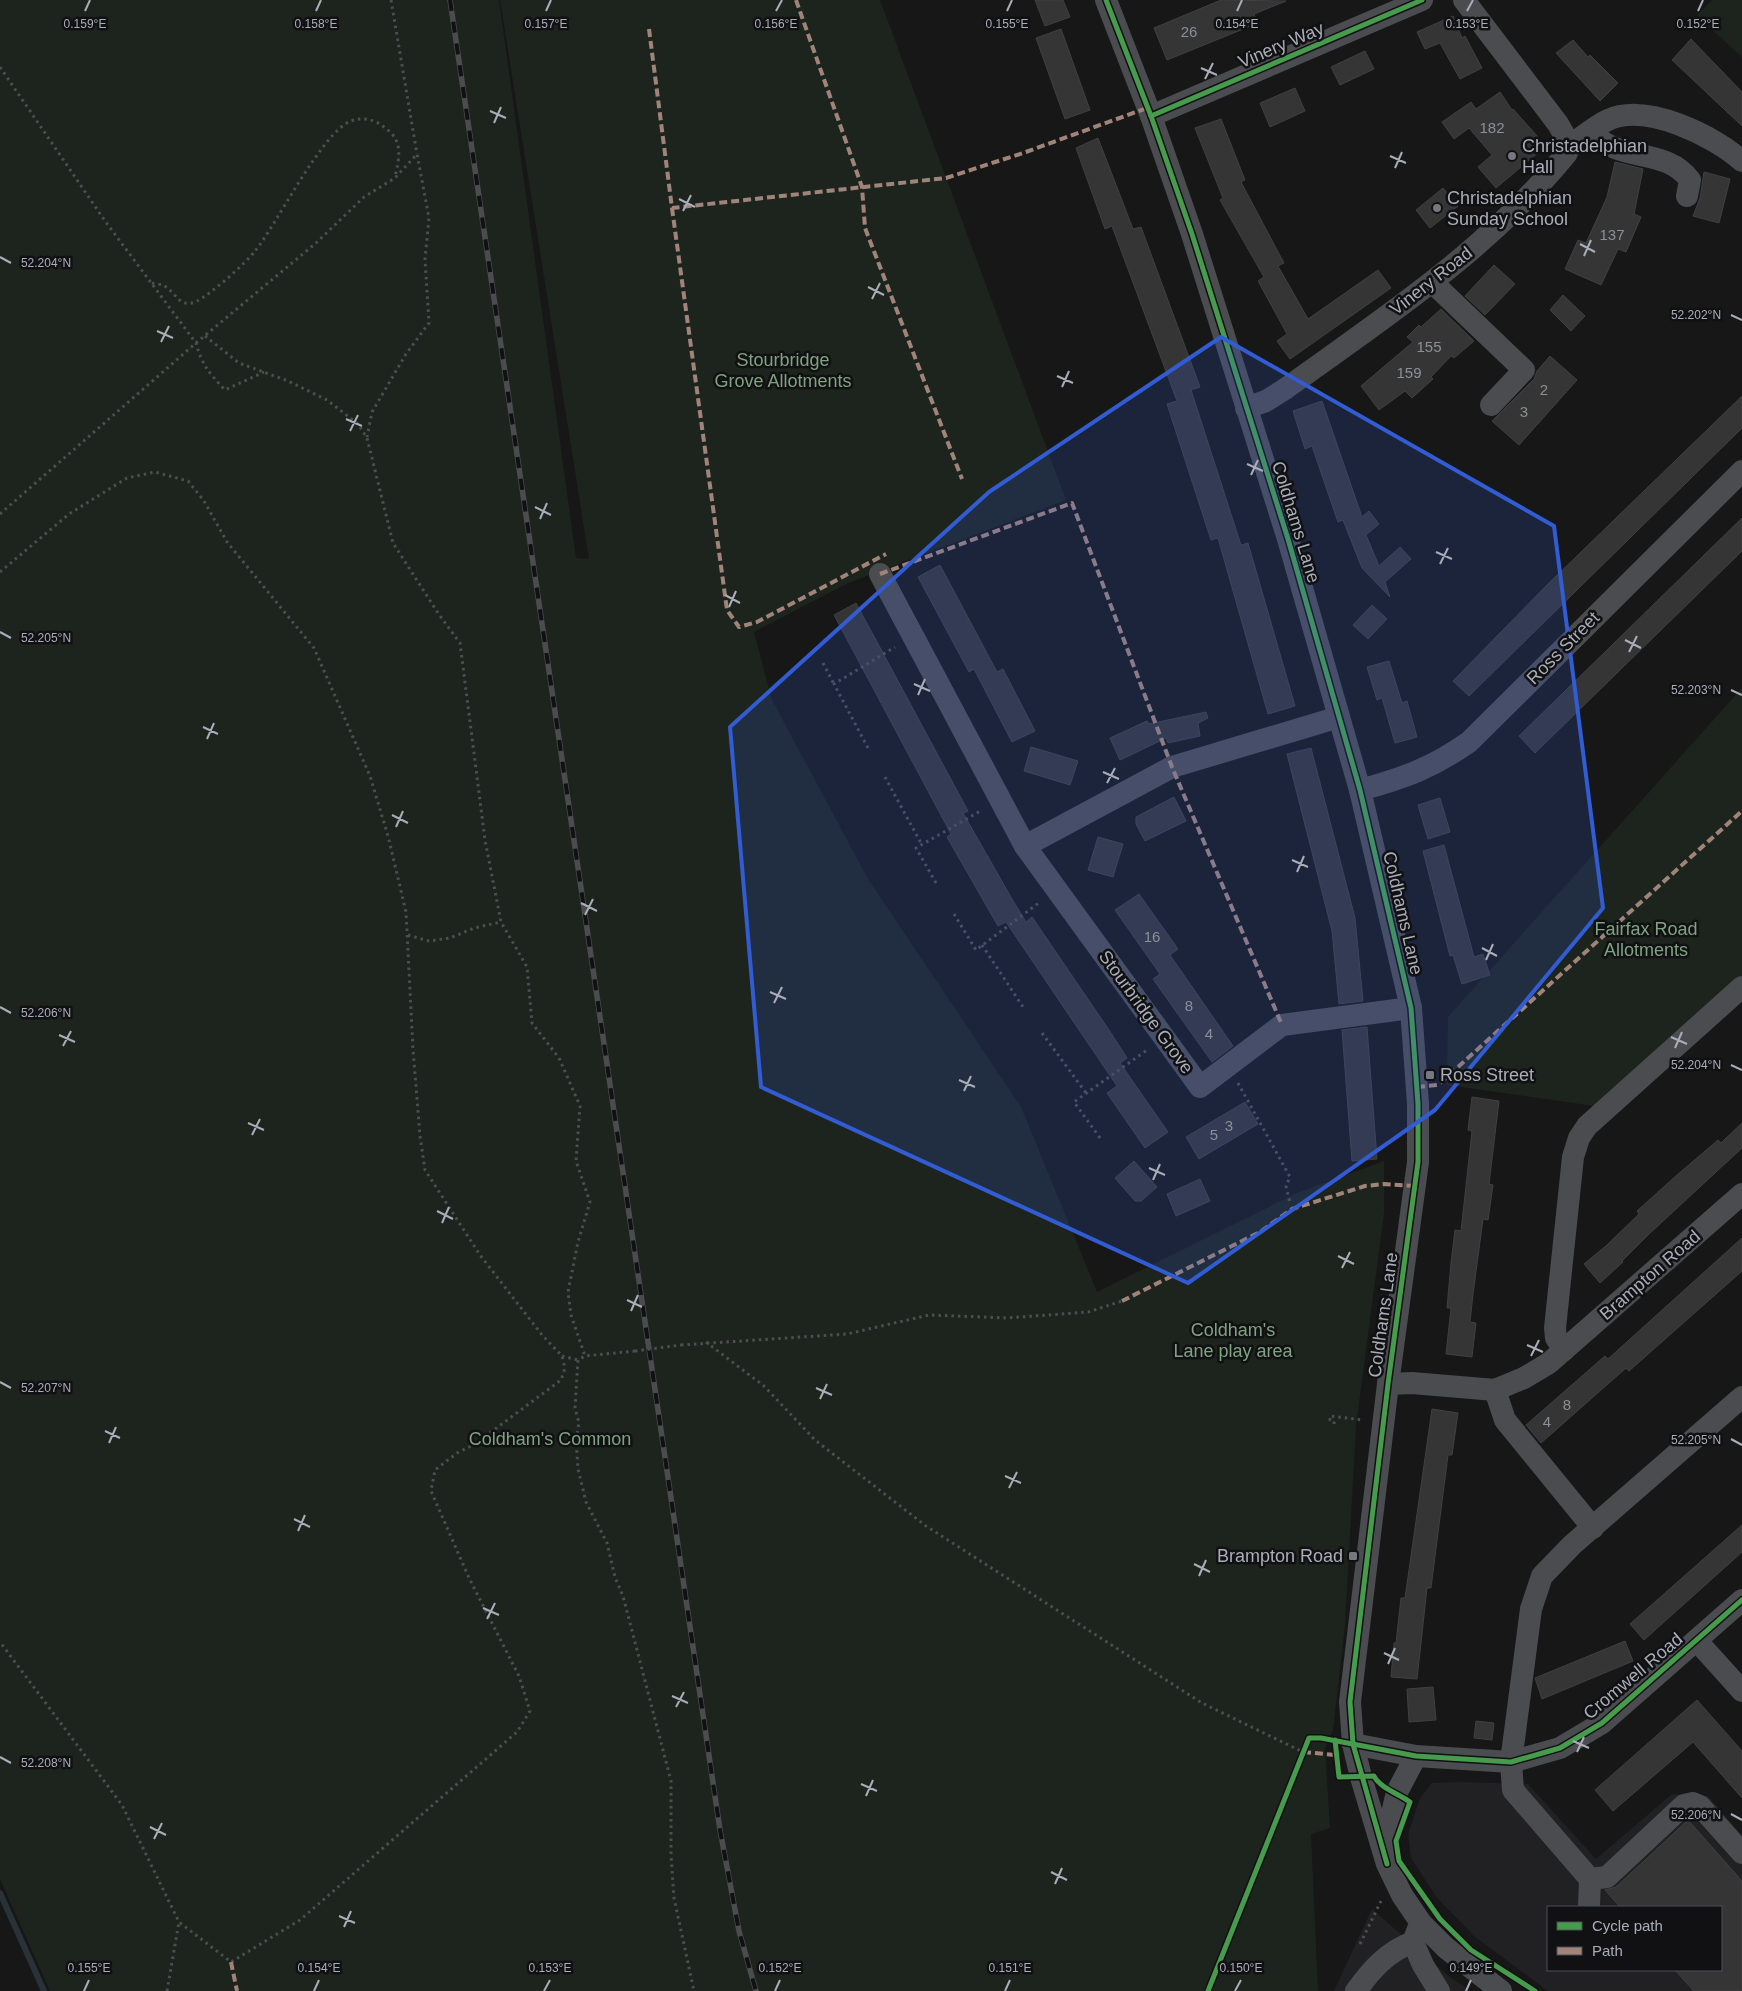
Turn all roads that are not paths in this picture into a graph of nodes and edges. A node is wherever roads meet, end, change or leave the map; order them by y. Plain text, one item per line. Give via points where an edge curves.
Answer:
1 (1106, 0) edge
2 (1422, 0) edge
3 (1464, 0) edge
4 (1151, 116) junction
5 (1591, 131) junction
6 (1570, 145) junction
7 (1742, 161) edge
8 (1687, 196) dead end
9 (1433, 283) junction
10 (1491, 405) dead end
11 (1246, 408) junction
12 (1742, 471) edge
13 (880, 574) dead end
14 (1339, 717) junction
15 (1360, 790) junction
16 (1025, 846) junction
17 (1742, 987) edge
18 (1411, 1008) junction
19 (1742, 1194) edge
20 (1564, 1350) junction
21 (1388, 1384) junction
22 (1496, 1390) junction
23 (1742, 1397) edge
24 (1593, 1528) junction
25 (1742, 1600) edge
26 (1697, 1641) junction
27 (1742, 1691) edge
28 (1353, 1744) junction
29 (1416, 1756) junction
30 (1511, 1762) junction
31 (1383, 1849) junction
32 (1742, 1853) edge
33 (1590, 1879) junction
34 (1589, 1906) dead end
35 (1417, 1933) junction
36 (1356, 1991) edge
37 (1439, 1991) edge
38 (1501, 1991) edge

1 - 4 street, Coldhams Lane
2 - 4 street, Vinery Way
3 - 6 street via 1558,124
4 - 11 street, Coldhams Lane
5 - 6 street
5 - 7 street via 1610,119 1629,116 1666,120 1728,148
5 - 8 street via 1611,149 1670,162 1683,170 1690,180
6 - 9 street, Vinery Road via 1559,163 1494,229
9 - 10 street via 1524,370
9 - 11 street, Vinery Road via 1285,389
11 - 14 street, Coldhams Lane
12 - 15 street, Ross Street via 1469,742 1412,775
13 - 16 street, Stourbridge Grove
14 - 15 street, Coldhams Lane
14 - 16 street via 1172,767
15 - 18 street, Coldhams Lane
16 - 18 street, Stourbridge Grove via 1200,1087 1282,1025
17 - 20 street via 1587,1126 1579,1138 1573,1157 1555,1328 1556,1338
18 - 21 street, Coldhams Lane via 1418,1104 1418,1162
19 - 20 street, Brampton Road
20 - 22 street, Brampton Road via 1524,1378
21 - 22 street, Brampton Road
21 - 28 street, Coldhams Lane via 1350,1702
22 - 24 street via 1505,1420
23 - 24 street
24 - 30 street via 1572,1544 1542,1576 1531,1609
25 - 26 street, Cromwell Road
26 - 27 street
26 - 30 street, Cromwell Road via 1602,1723 1560,1748
28 - 29 street, Cromwell Road
28 - 31 street, Coldhams Lane
29 - 30 street, Cromwell Road
29 - 31 street via 1397,1792
30 - 33 street via 1513,1790
31 - 35 street, Coldhams Lane
32 - 33 street via 1700,1806 1693,1803 1684,1806 1607,1877
33 - 34 street
35 - 36 street via 1374,1967
35 - 37 street via 1422,1965
35 - 38 street, Coldhams Lane via 1446,1948

